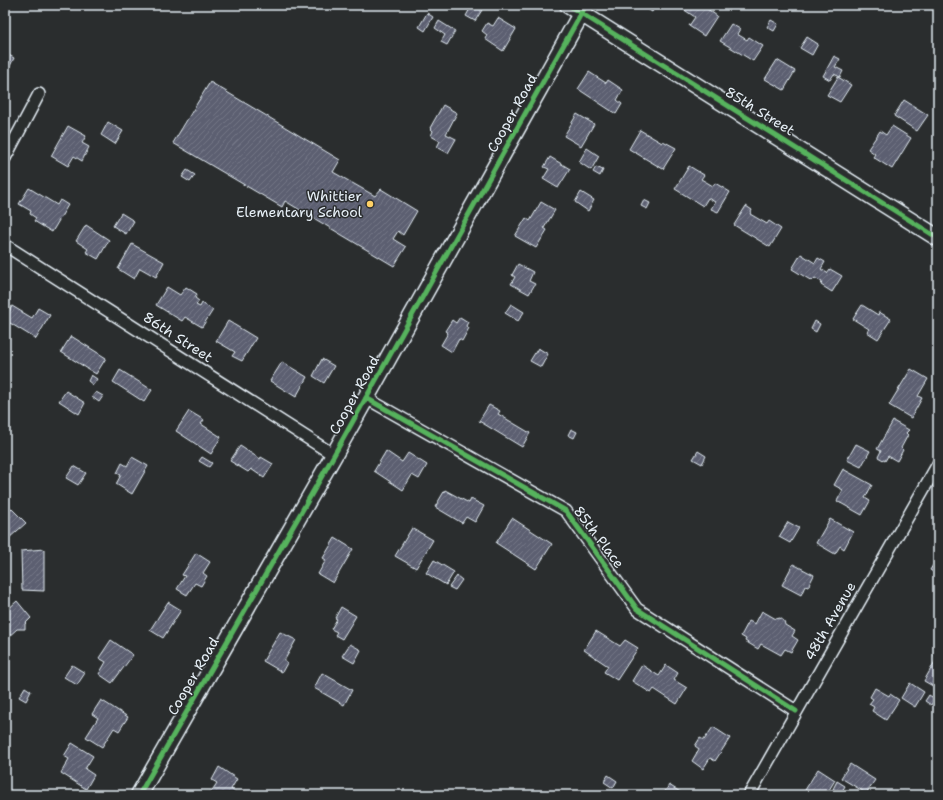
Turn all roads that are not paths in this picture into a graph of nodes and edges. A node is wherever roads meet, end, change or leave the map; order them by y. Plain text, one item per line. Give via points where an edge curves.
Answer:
1 (578, 8) edge
2 (39, 94) dead end
3 (5, 158) edge
4 (938, 238) edge
5 (5, 245) edge
6 (366, 398) junction
7 (334, 455) junction
8 (938, 464) edge
9 (796, 711) junction
10 (138, 795) edge
11 (749, 795) edge

1 - 4 street, 85th Street
1 - 6 street, Cooper Road
2 - 3 street
5 - 7 street, 86th Street
6 - 7 street, Cooper Road
6 - 9 street, 85th Place via 566,511 637,609
7 - 10 street, Cooper Road
8 - 9 street, 48th Avenue
9 - 11 street, 48th Avenue

